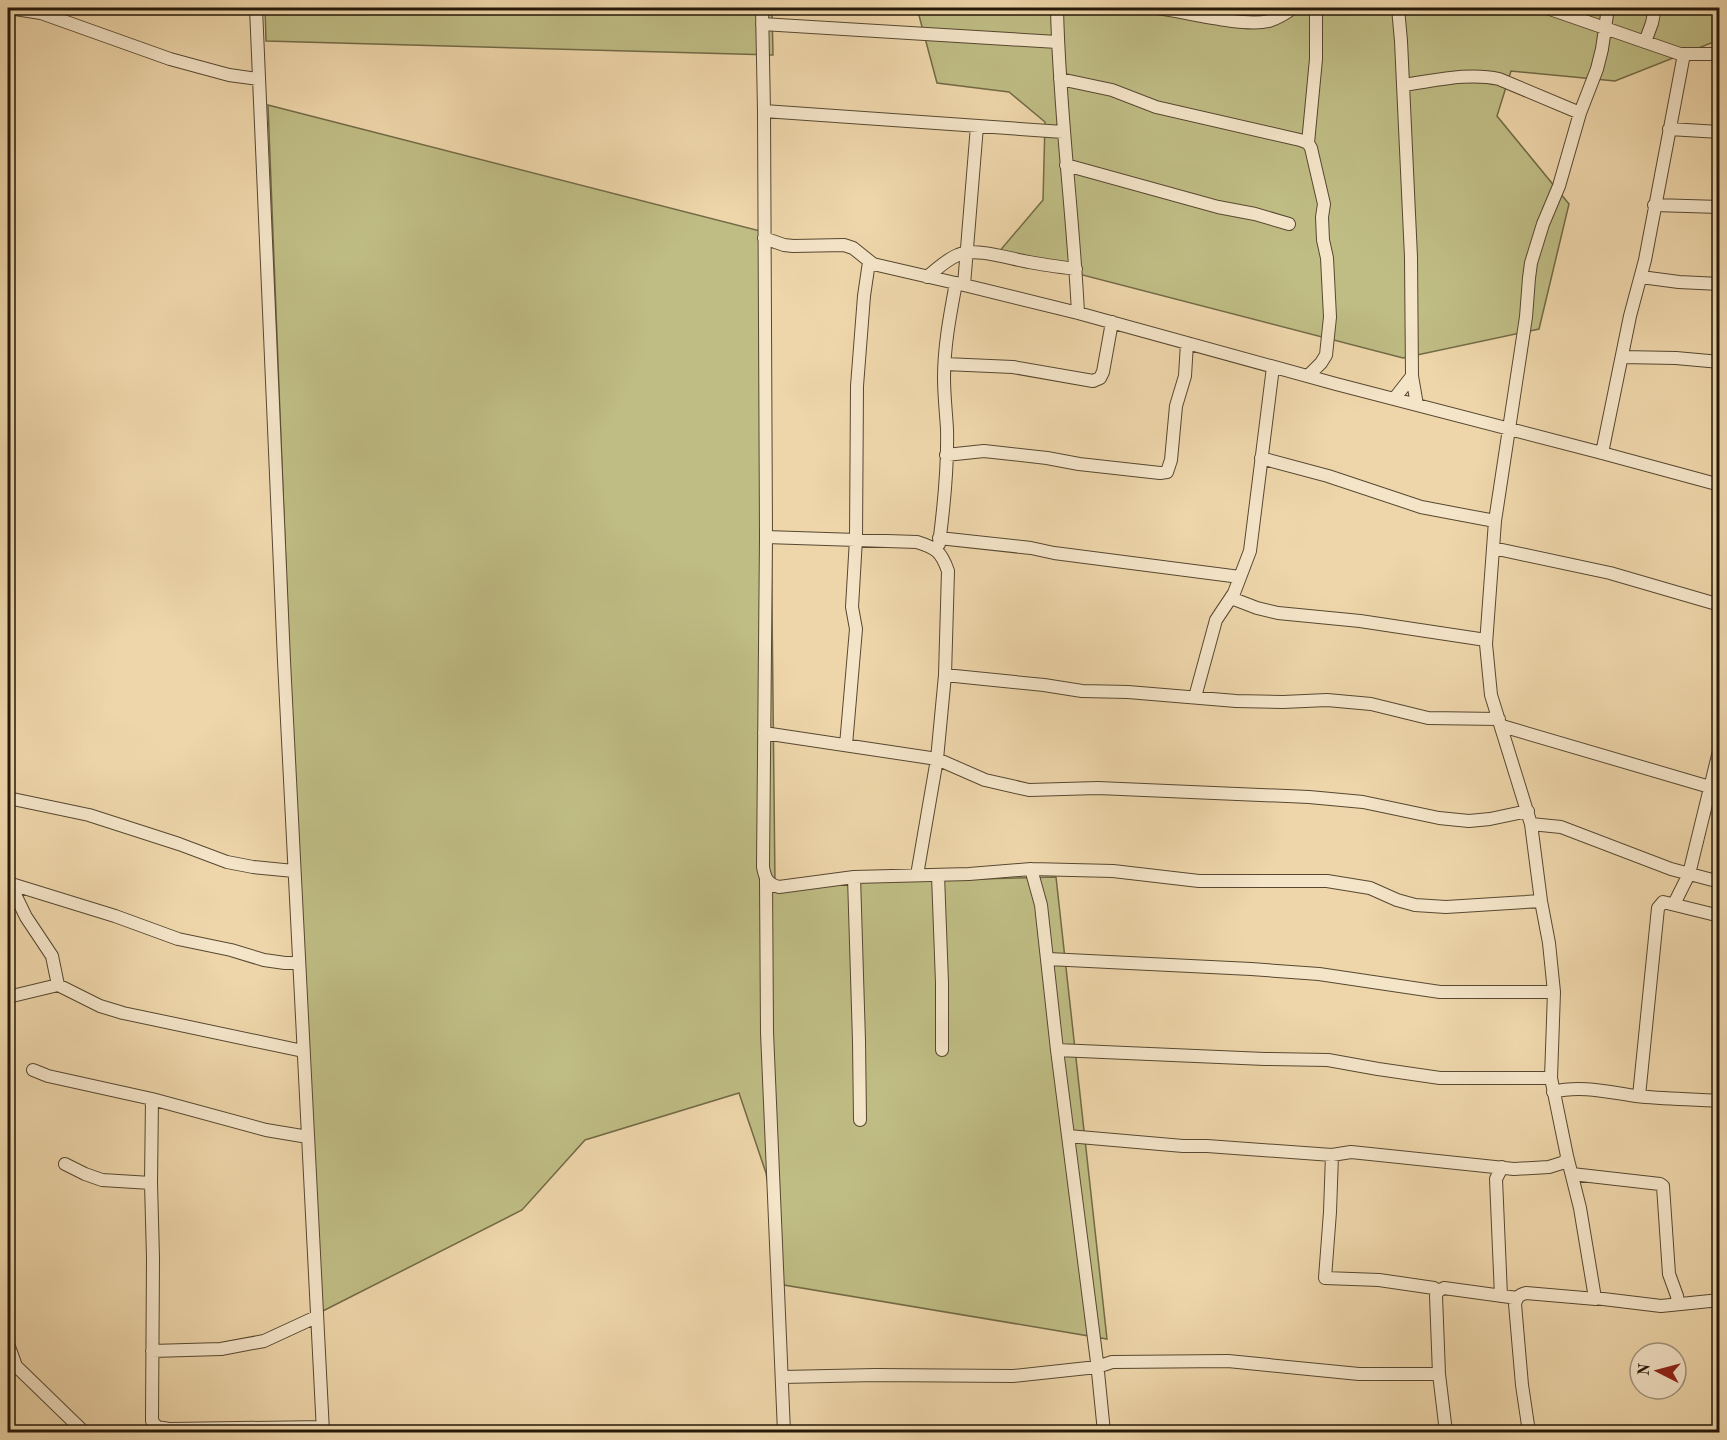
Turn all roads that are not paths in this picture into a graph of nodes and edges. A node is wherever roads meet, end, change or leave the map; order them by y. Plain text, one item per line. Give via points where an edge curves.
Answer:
1 (9, 8) edge
2 (255, 8) edge
3 (762, 8) edge
4 (1057, 8) edge
5 (1158, 8) edge
6 (1293, 8) edge
7 (1316, 8) edge
8 (1398, 8) edge
9 (1547, 8) edge
10 (1608, 8) edge
11 (1655, 8) edge
12 (762, 24) junction
13 (1605, 27) junction
14 (1057, 42) junction
15 (1645, 42) junction
16 (1684, 54) junction
17 (1719, 54) edge
18 (258, 79) junction
19 (1060, 79) junction
20 (1403, 85) junction
21 (764, 111) junction
22 (1580, 113) junction
23 (977, 126) junction
24 (1669, 129) junction
25 (1063, 132) junction
26 (1719, 132) edge
27 (1308, 143) junction
28 (1066, 165) junction
29 (1654, 205) junction
30 (1719, 207) edge
31 (1289, 224) dead end
32 (764, 237) junction
33 (967, 253) junction
34 (868, 262) junction
35 (1076, 269) junction
36 (927, 277) junction
37 (1641, 277) junction
38 (960, 284) junction
39 (1719, 284) edge
40 (1078, 313) junction
41 (1112, 322) junction
42 (1187, 343) junction
43 (1623, 357) junction
44 (1719, 362) edge
45 (945, 364) junction
46 (1273, 367) junction
47 (1308, 376) junction
48 (1412, 376) junction
49 (1394, 399) junction
50 (1417, 405) junction
51 (1508, 428) junction
52 (1602, 453) junction
53 (946, 455) junction
54 (1261, 458) junction
55 (1719, 485) edge
56 (1495, 521) junction
57 (766, 537) junction
58 (856, 539) junction
59 (938, 544) junction
60 (1492, 548) junction
61 (1240, 577) junction
62 (1231, 597) junction
63 (1719, 605) edge
64 (1486, 640) junction
65 (945, 675) junction
66 (1195, 697) junction
67 (1501, 723) junction
68 (764, 733) junction
69 (846, 745) junction
70 (1719, 747) edge
71 (937, 759) junction
72 (1715, 789) edge
73 (8, 798) edge
74 (1528, 811) junction
75 (1531, 824) junction
76 (1031, 869) junction
77 (294, 871) junction
78 (1689, 874) junction
79 (917, 875) junction
80 (938, 875) junction
81 (854, 877) junction
82 (766, 879) junction
83 (1719, 882) edge
84 (8, 886) edge
85 (1541, 901) junction
86 (1674, 904) junction
87 (1719, 916) edge
88 (1048, 959) junction
89 (298, 963) junction
90 (58, 985) junction
91 (1554, 992) junction
92 (8, 997) edge
93 (942, 1050) dead end
94 (1057, 1050) junction
95 (303, 1051) junction
96 (33, 1070) dead end
97 (1551, 1078) junction
98 (1553, 1092) junction
99 (1639, 1096) junction
100 (152, 1099) junction
101 (1719, 1101) edge
102 (860, 1120) dead end
103 (1068, 1136) junction
104 (308, 1137) junction
105 (1332, 1155) junction
106 (1568, 1156) junction
107 (65, 1164) dead end
108 (1502, 1167) junction
109 (1572, 1174) junction
110 (151, 1183) junction
111 (1438, 1291) junction
112 (1501, 1296) junction
113 (1517, 1299) junction
114 (1596, 1299) junction
115 (1719, 1300) edge
116 (1678, 1304) junction
117 (316, 1317) junction
118 (8, 1344) edge
119 (152, 1351) junction
120 (1097, 1367) junction
121 (1439, 1374) junction
122 (782, 1377) junction
123 (323, 1430) edge
124 (84, 1432) edge
125 (783, 1432) edge
126 (1104, 1432) edge
127 (1446, 1432) edge
128 (1529, 1432) edge

1 - 18 street via 41,13 170,60
2 - 18 street
3 - 12 street
4 - 14 street
5 - 6 street via 1220,19 1266,21
7 - 27 street via 1316,59
8 - 20 street
9 - 13 street
10 - 13 street
11 - 15 street
12 - 14 street
12 - 21 street
13 - 15 street
13 - 22 street via 1596,69
14 - 19 street
15 - 16 street
16 - 17 street
16 - 24 street
18 - 77 street
19 - 25 street
19 - 27 street via 1112,90 1156,107
20 - 22 street via 1488,76
20 - 48 street
21 - 23 street
21 - 32 street
22 - 51 street via 1528,278 1526,317
23 - 25 street
23 - 33 street
24 - 26 street
24 - 29 street
25 - 28 street
27 - 47 street via 1324,204 1330,317 1326,355
28 - 31 street
28 - 35 street
29 - 30 street
29 - 37 street
32 - 34 street via 784,245 850,246
32 - 57 street
33 - 35 street
33 - 36 street
33 - 38 street
34 - 36 street
34 - 58 street via 858,386
35 - 40 street
36 - 38 street
37 - 39 street
37 - 43 street
38 - 40 street
38 - 45 street via 947,335
40 - 41 street
41 - 42 street
41 - 45 street via 1103,372 1101,378 1093,381 1013,367
42 - 46 street
42 - 53 street via 1185,376 1176,406 1167,472 1079,465 984,451
43 - 44 street
43 - 52 street
45 - 53 street
46 - 47 street
46 - 54 street
47 - 49 street
48 - 49 street
48 - 50 street
49 - 50 street
50 - 51 street
51 - 52 street
51 - 56 street
52 - 55 street
53 - 59 street
54 - 56 street via 1421,507
54 - 61 street via 1252,541
56 - 60 street
57 - 58 street
57 - 68 street
58 - 59 street via 917,542 932,547
58 - 69 street via 852,607 856,629
59 - 61 street via 1031,548
59 - 65 street via 948,571
60 - 63 street via 1610,573
60 - 64 street
61 - 62 street
62 - 64 street via 1278,613
62 - 66 street via 1216,620
64 - 67 street via 1491,695
65 - 66 street via 1082,691
65 - 71 street
66 - 67 street via 1327,700 1371,704 1428,718
67 - 72 street
67 - 74 street
68 - 69 street
68 - 82 street
69 - 71 street
70 - 72 street
71 - 74 street via 985,780 1029,790 1098,788 1309,797 1363,802 1469,821
71 - 79 street
72 - 78 street
73 - 77 street via 89,815 227,862
74 - 75 street
75 - 78 street via 1561,827
75 - 85 street
76 - 80 street
76 - 85 street via 1113,871 1199,881 1327,881 1370,888 1415,905 1446,907
76 - 88 street via 1041,905
77 - 89 street
78 - 83 street
78 - 86 street
79 - 80 street
79 - 81 street
80 - 93 street
81 - 82 street via 779,887
81 - 102 street
82 - 122 street via 767,1032
84 - 89 street via 116,916 178,939 264,960
84 - 90 street via 52,956
85 - 91 street
86 - 87 street
86 - 99 street via 1663,902 1658,908
88 - 91 street via 1319,974 1440,992
88 - 94 street
89 - 95 street
90 - 92 street
90 - 95 street via 99,1006 123,1013
91 - 97 street
94 - 97 street via 1328,1059 1440,1078
94 - 103 street
95 - 104 street
96 - 100 street
97 - 98 street
98 - 99 street via 1578,1088
98 - 106 street
99 - 101 street
100 - 104 street via 266,1130
100 - 110 street
103 - 105 street
103 - 120 street
104 - 117 street
105 - 108 street via 1351,1152
105 - 111 street via 1325,1278 1378,1280
106 - 108 street via 1566,1162 1549,1167
106 - 109 street
107 - 110 street via 102,1180
108 - 112 street via 1496,1179
109 - 114 street
109 - 116 street via 1663,1186 1669,1274
110 - 119 street
111 - 112 street via 1444,1288
111 - 121 street
112 - 113 street
113 - 114 street via 1526,1293
113 - 128 street
114 - 116 street via 1661,1306
115 - 116 street
117 - 119 street via 264,1341 221,1349
117 - 123 street
118 - 124 street via 16,1366
119 - 123 street via 152,1421 157,1427
120 - 121 street via 1112,1362 1228,1361 1359,1374
120 - 122 street via 1014,1376
120 - 126 street
121 - 127 street
122 - 125 street

